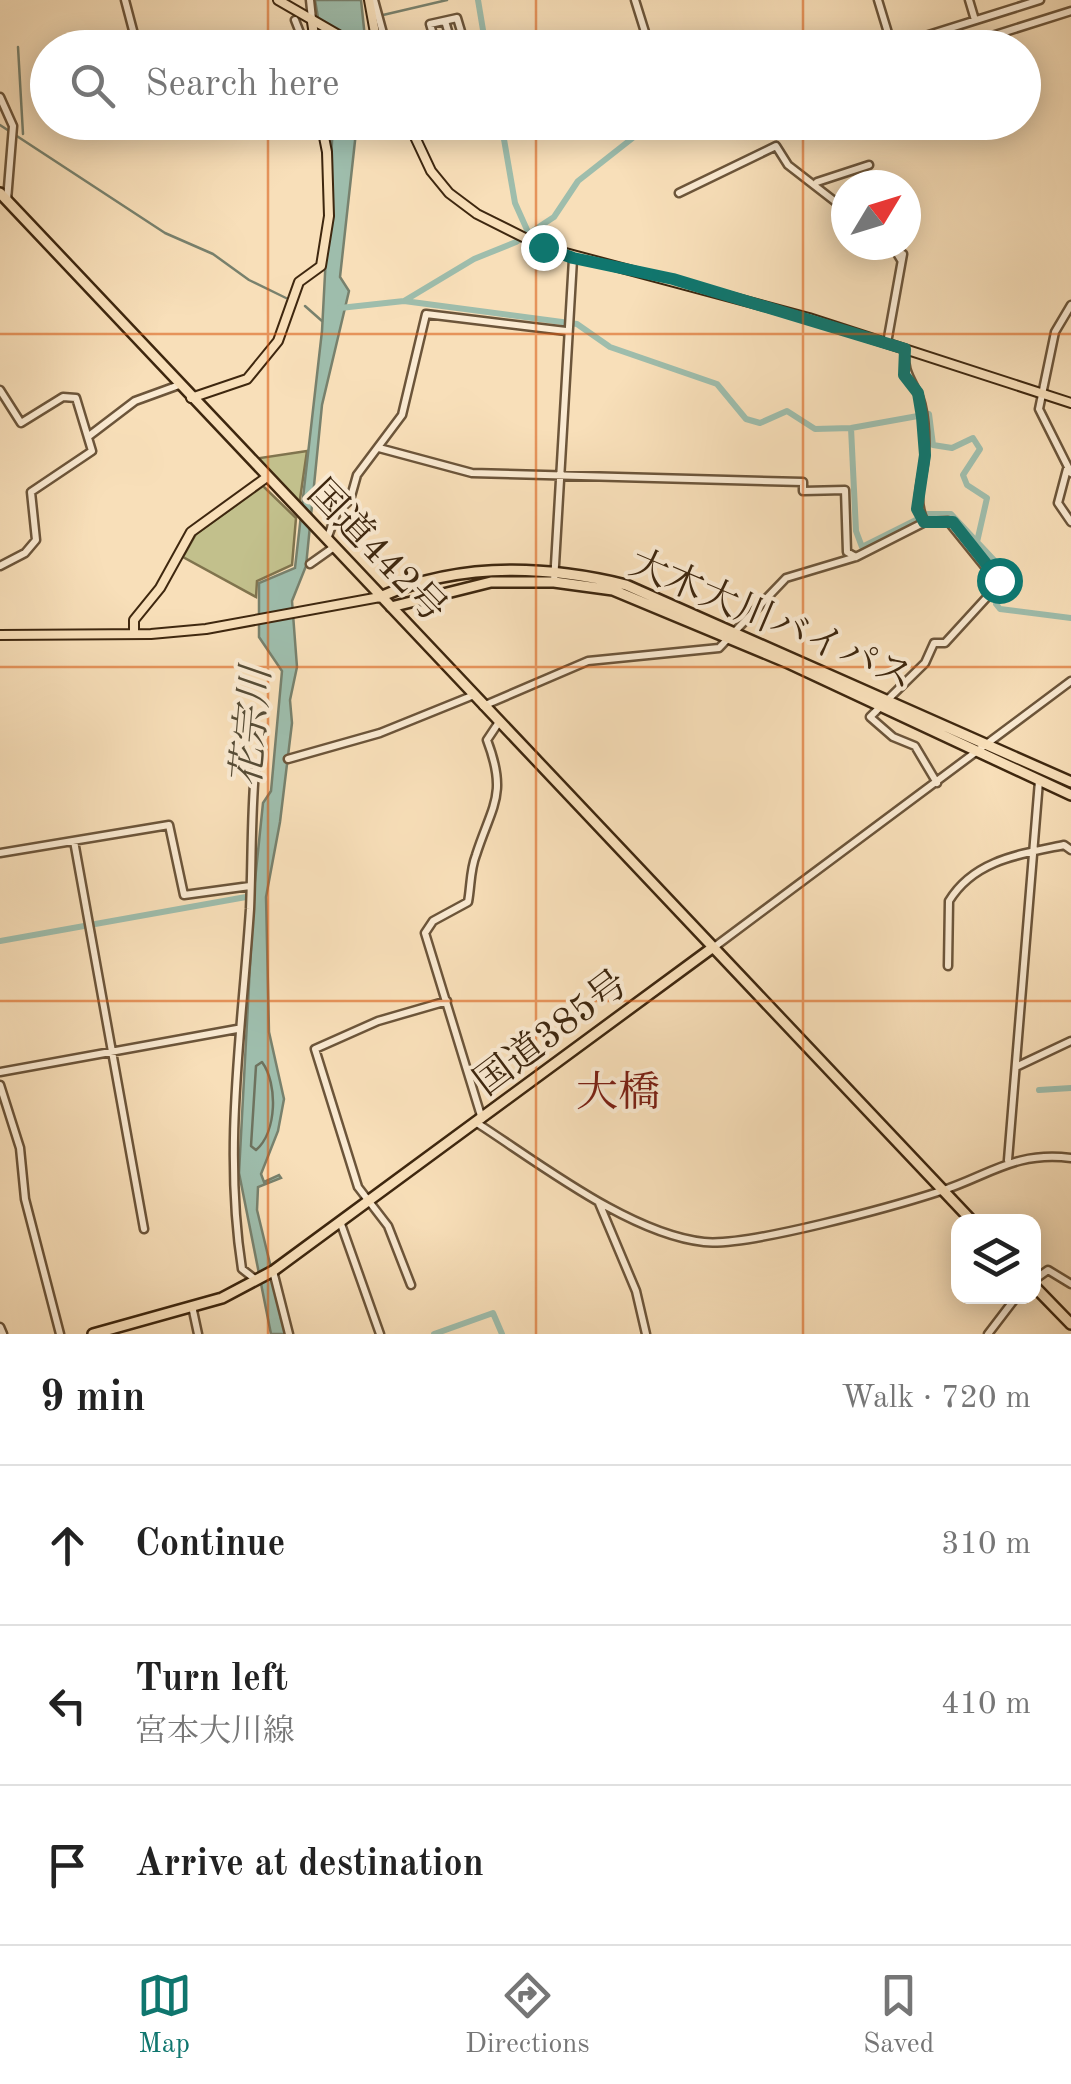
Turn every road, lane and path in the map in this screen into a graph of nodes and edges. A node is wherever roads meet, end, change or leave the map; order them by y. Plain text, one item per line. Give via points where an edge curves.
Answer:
1 (124, 0) edge
2 (278, 0) edge
3 (310, 0) edge
4 (371, 0) edge
5 (635, 0) edge
6 (878, 0) edge
7 (969, 0) edge
8 (1040, 0) edge
9 (1071, 11) edge
10 (294, 20) dead end
11 (975, 20) junction
12 (445, 21) junction
13 (314, 23) junction
14 (133, 30) edge
15 (298, 30) edge
16 (315, 30) edge
17 (329, 30) edge
18 (376, 30) edge
19 (380, 30) edge
20 (432, 30) edge
21 (448, 30) edge
22 (461, 30) edge
23 (644, 30) edge
24 (886, 30) edge
25 (944, 30) edge
26 (1011, 30) edge
27 (0, 97) edge
28 (321, 140) edge
29 (417, 140) edge
30 (869, 165) dead end
31 (816, 182) junction
32 (679, 193) dead end
33 (831, 196) edge
34 (3, 197) edge
35 (573, 258) junction
36 (901, 260) edge
37 (1071, 305) edge
38 (568, 326) junction
39 (887, 343) junction
40 (905, 349) junction
41 (179, 385) junction
42 (0, 390) edge
43 (1044, 392) junction
44 (192, 398) junction
45 (1071, 403) edge
46 (88, 437) junction
47 (379, 448) junction
48 (1069, 471) edge
49 (558, 476) junction
50 (267, 478) junction
51 (923, 518) junction
52 (1071, 522) edge
53 (330, 544) junction
54 (856, 557) junction
55 (310, 564) dead end
56 (0, 566) edge
57 (554, 570) junction
58 (554, 582) junction
59 (376, 592) junction
60 (390, 607) junction
61 (134, 633) junction
62 (733, 634) junction
63 (0, 635) edge
64 (1071, 681) edge
65 (474, 696) junction
66 (885, 703) junction
67 (484, 706) junction
68 (499, 722) junction
69 (963, 740) junction
70 (989, 745) junction
71 (978, 752) junction
72 (288, 759) dead end
73 (255, 771) dead end
74 (1039, 780) junction
75 (1071, 782) edge
76 (937, 783) junction
77 (1071, 795) edge
78 (74, 842) junction
79 (1071, 850) edge
80 (0, 853) edge
81 (1033, 854) junction
82 (250, 886) junction
83 (712, 948) junction
84 (948, 966) dead end
85 (447, 1001) junction
86 (236, 1030) junction
87 (1071, 1041) edge
88 (114, 1052) junction
89 (1017, 1066) junction
90 (0, 1072) edge
91 (0, 1084) edge
92 (479, 1121) junction
93 (1071, 1158) edge
94 (1008, 1160) junction
95 (943, 1190) junction
96 (598, 1202) junction
97 (369, 1204) junction
98 (965, 1214) edge
99 (341, 1224) junction
100 (144, 1229) dead end
101 (273, 1272) junction
102 (1041, 1276) edge
103 (257, 1280) junction
104 (1071, 1284) edge
105 (411, 1286) dead end
106 (1041, 1291) edge
107 (1011, 1304) edge
108 (192, 1306) junction
109 (1071, 1324) edge
110 (0, 1326) edge
111 (3, 1334) edge
112 (60, 1334) edge
113 (93, 1334) edge
114 (198, 1334) edge
115 (289, 1334) edge
116 (380, 1334) edge
117 (646, 1334) edge
118 (988, 1334) edge

1 - 14 street
2 - 13 main road
3 - 13 street
4 - 18 main road
4 - 19 street
5 - 23 street
6 - 24 street
7 - 11 street
8 - 11 street
9 - 26 street
10 - 15 street
11 - 25 street
12 - 20 street via 430,24
12 - 21 street
12 - 22 street via 457,18
13 - 16 main road
13 - 17 main road
27 - 34 street via 13,126
28 - 44 main road via 329,216 321,266 299,282 278,342 247,379
29 - 35 main road via 450,193 530,241
30 - 31 street
31 - 32 street via 770,146
31 - 33 street
34 - 41 highway, 国道442号
35 - 38 street
35 - 39 main road via 673,279
36 - 39 street
37 - 43 street via 1055,332
38 - 47 street via 426,314 402,415
38 - 49 street
39 - 40 main road
40 - 43 main road
40 - 51 street via 904,375 918,393 922,417 925,455 917,509
41 - 44 highway, 国道442号
41 - 46 street via 135,402
42 - 46 street via 20,423 63,397 76,398
43 - 45 main road
43 - 48 street via 1039,410
44 - 50 highway, 国道442号
46 - 56 street via 87,456 30,495 32,547
47 - 49 street via 472,474
47 - 53 street via 337,512
48 - 52 street via 1058,503
49 - 54 street via 803,482 804,492 846,490 845,543
49 - 57 street
50 - 53 highway, 国道442号
50 - 61 main road via 191,532 134,620
51 - 54 street
51 - 66 street via 953,522 999,584 945,644 934,643 926,663
53 - 55 street
53 - 59 highway, 国道442号
54 - 62 street via 786,578
57 - 58 street
57 - 59 highway, 大木大川バイパス via 458,574
57 - 62 highway, 大木大川バイパス via 638,589
58 - 60 highway, 大木大川バイパス via 491,582
58 - 62 highway, 大木大川バイパス via 644,599
59 - 60 highway, 国道442号
59 - 61 main road via 254,623
60 - 65 highway, 国道442号
61 - 63 main road
62 - 66 highway, 大木大川バイパス
62 - 67 street via 719,648 588,661
64 - 70 street
65 - 67 highway, 国道442号
65 - 72 street
66 - 69 highway, 大木大川バイパス
66 - 76 street via 870,717 915,746
67 - 68 highway, 国道442号
68 - 83 highway, 国道442号
68 - 85 street via 487,740 498,802 472,868 468,902 425,928
69 - 70 highway, 大木大川バイパス
69 - 71 highway, 大木大川バイパス
70 - 71 street
70 - 75 highway, 大木大川バイパス
71 - 74 highway, 大木大川バイパス
71 - 76 street
73 - 82 street
74 - 77 highway, 大木大川バイパス
74 - 81 street
76 - 83 street
78 - 80 street
78 - 82 street via 169,825 184,895
78 - 88 street
79 - 81 street
81 - 84 street via 983,866 952,896
81 - 89 street
82 - 86 street
83 - 92 highway, 国道385号
83 - 95 highway
85 - 92 street
85 - 97 street via 315,1049 347,1157
86 - 88 street
86 - 103 street via 235,1220 242,1268
87 - 89 street
88 - 90 street
88 - 100 street
89 - 94 street
91 - 112 street
92 - 96 street
92 - 97 highway, 国道385号
93 - 94 street
94 - 95 street
95 - 96 street via 722,1242 695,1241
95 - 98 highway
96 - 117 street via 636,1291
97 - 99 highway, 国道385号
97 - 105 street via 388,1226
99 - 101 highway, 国道385号
99 - 116 street
101 - 103 highway, 国道385号
101 - 115 street
102 - 104 street via 1048,1270
103 - 108 highway, 国道385号
106 - 109 highway
107 - 118 street
108 - 113 highway, 国道385号
108 - 114 street
110 - 111 street

